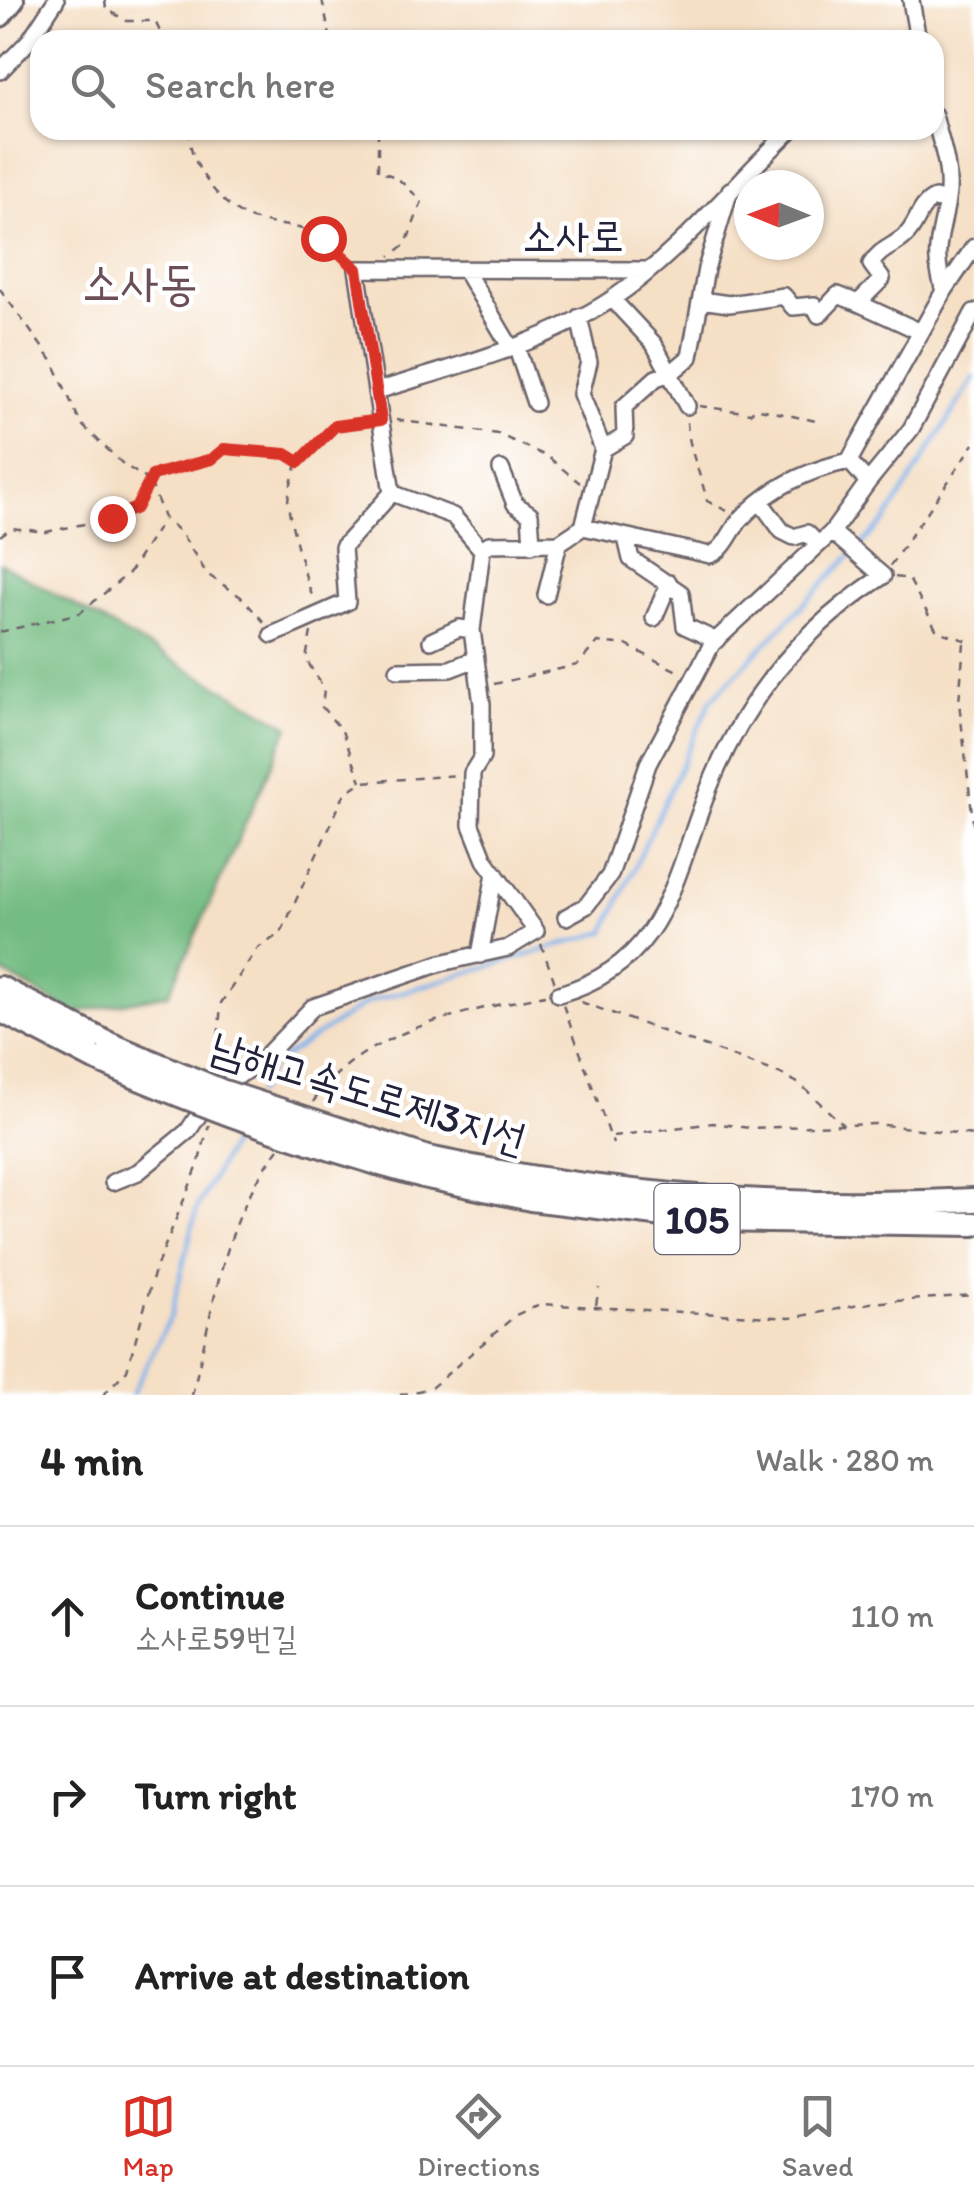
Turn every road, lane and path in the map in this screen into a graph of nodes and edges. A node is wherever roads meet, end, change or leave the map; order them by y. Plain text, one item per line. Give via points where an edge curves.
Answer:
1 (12, 0) edge
2 (56, 0) edge
3 (105, 0) edge
4 (322, 0) edge
5 (912, 0) edge
6 (0, 14) edge
7 (36, 30) edge
8 (160, 30) edge
9 (329, 30) edge
10 (916, 30) edge
11 (30, 39) edge
12 (0, 71) edge
13 (192, 140) edge
14 (378, 140) edge
15 (779, 140) edge
16 (942, 140) edge
17 (731, 186) junction
18 (946, 201) junction
19 (971, 259) edge
20 (365, 269) junction
21 (465, 270) junction
22 (650, 270) junction
23 (0, 288) edge
24 (944, 292) junction
25 (612, 299) junction
26 (700, 300) junction
27 (858, 303) junction
28 (974, 312) edge
29 (579, 317) junction
30 (921, 332) junction
31 (514, 347) junction
32 (671, 374) junction
33 (377, 391) junction
34 (535, 403) dead end
35 (687, 406) junction
36 (381, 420) junction
37 (816, 421) dead end
38 (974, 444) edge
39 (603, 449) junction
40 (849, 461) junction
41 (299, 462) junction
42 (501, 469) dead end
43 (150, 482) junction
44 (868, 482) junction
45 (593, 486) junction
46 (392, 493) junction
47 (762, 504) junction
48 (164, 518) junction
49 (741, 519) junction
50 (583, 527) junction
51 (832, 532) junction
52 (0, 536) edge
53 (626, 538) junction
54 (560, 543) junction
55 (818, 544) junction
56 (532, 545) junction
57 (482, 550) junction
58 (883, 576) junction
59 (668, 584) junction
60 (546, 595) dead end
61 (654, 618) dead end
62 (314, 619) junction
63 (472, 630) junction
64 (0, 632) edge
65 (272, 636) joint
66 (431, 640) dead end
67 (715, 640) junction
68 (964, 640) junction
69 (974, 642) edge
70 (473, 660) junction
71 (398, 670) dead end
72 (693, 681) junction
73 (478, 682) junction
74 (472, 774) junction
75 (362, 782) junction
76 (974, 830) edge
77 (495, 872) junction
78 (566, 917) dead end
79 (536, 931) junction
80 (480, 955) junction
81 (0, 988) edge
82 (558, 990) junction
83 (0, 1010) edge
84 (101, 1051) junction
85 (212, 1096) junction
86 (842, 1124) junction
87 (974, 1135) edge
88 (613, 1136) junction
89 (612, 1144) dead end
90 (425, 1167) junction
91 (112, 1182) dead end
92 (974, 1200) edge
93 (974, 1224) edge
94 (598, 1288) dead end
95 (974, 1294) edge
96 (596, 1306) junction
97 (103, 1395) edge
98 (400, 1395) edge

1 - 6 highway
2 - 7 street
3 - 8 path via 106,9 127,21 156,21
4 - 9 path
5 - 10 street
11 - 12 street
13 - 20 path via 209,184 244,216 311,232
14 - 20 path via 378,171 422,201 406,244
15 - 17 street, 소사로
16 - 18 street
17 - 22 street, 소사로
17 - 26 street
18 - 24 street via 935,260
18 - 27 street via 931,198 906,236 874,259 881,284
19 - 24 street
20 - 21 street, 소사로
20 - 33 street
21 - 22 street, 소사로
21 - 31 street
22 - 25 street
23 - 43 path via 52,362 81,424
24 - 30 street
25 - 29 street
25 - 32 street via 654,344
26 - 27 street via 730,304 784,296 793,307 814,305 819,315 838,295
26 - 32 street via 690,356
27 - 30 street
28 - 44 street via 910,430
29 - 31 street
29 - 39 street via 589,362 581,394
30 - 40 street
31 - 33 street
31 - 34 street
32 - 35 street
32 - 39 street via 656,378 624,407 625,436
33 - 36 street
35 - 37 path via 751,413 755,408
35 - 49 path via 693,466 704,478 707,501
36 - 41 path via 335,426
36 - 45 path via 498,434
36 - 46 street
38 - 58 path
39 - 45 street
40 - 44 street
40 - 47 street via 807,472
41 - 43 path via 286,454 232,448 162,470
41 - 62 path via 288,508
42 - 56 street via 515,504 530,514
43 - 48 path
43 - 52 path via 127,514 46,532 11,528
44 - 51 street
45 - 50 street
46 - 57 street via 453,516
46 - 62 street via 343,547 347,602
47 - 49 street
47 - 55 street via 782,532 806,533
48 - 64 path via 129,573 80,613
48 - 65 path via 208,574 241,596
49 - 53 street via 710,555
50 - 53 street
50 - 54 street
51 - 55 street
51 - 58 street
53 - 59 street via 632,559
54 - 56 street
54 - 60 street
55 - 67 street
56 - 57 street via 489,544
57 - 63 street
58 - 68 path via 910,578 937,632
58 - 82 street via 780,661 714,776 662,916 613,972
59 - 61 street
59 - 67 street via 681,593 685,626
62 - 65 street
62 - 75 path via 307,662
63 - 66 street via 459,628
63 - 70 street
67 - 72 street
68 - 69 path
68 - 76 path via 958,702
70 - 71 street via 450,669
70 - 73 street
72 - 73 path via 608,642 592,644 577,665 561,670 501,686
72 - 78 street via 648,764 610,875 586,906
73 - 74 street via 482,757
74 - 75 path
74 - 77 street via 471,825
75 - 85 path via 344,793 282,933 258,948 221,1003
77 - 79 street
77 - 80 street
79 - 80 street
79 - 82 path
80 - 85 street via 313,1007 265,1057
81 - 84 highway, 남해고속도로제3지선 / 105
82 - 86 path via 779,1074 800,1084
82 - 88 path
83 - 84 highway, 남해고속도로제3지선 / 105
84 - 90 highway, 남해고속도로제3지선 / 105, bridge via 228,1116 321,1148
85 - 91 street via 188,1131 138,1172
85 - 97 path via 198,1168 154,1270 140,1335 127,1370
86 - 87 path
86 - 88 path via 713,1123
88 - 89 path
90 - 92 highway, 남해고속도로제3지선 / 105 via 722,1202
90 - 93 highway, 남해고속도로제3지선 / 105 via 531,1199 706,1220
94 - 96 path
95 - 96 path via 790,1318
96 - 98 path via 540,1304 516,1315 431,1388

